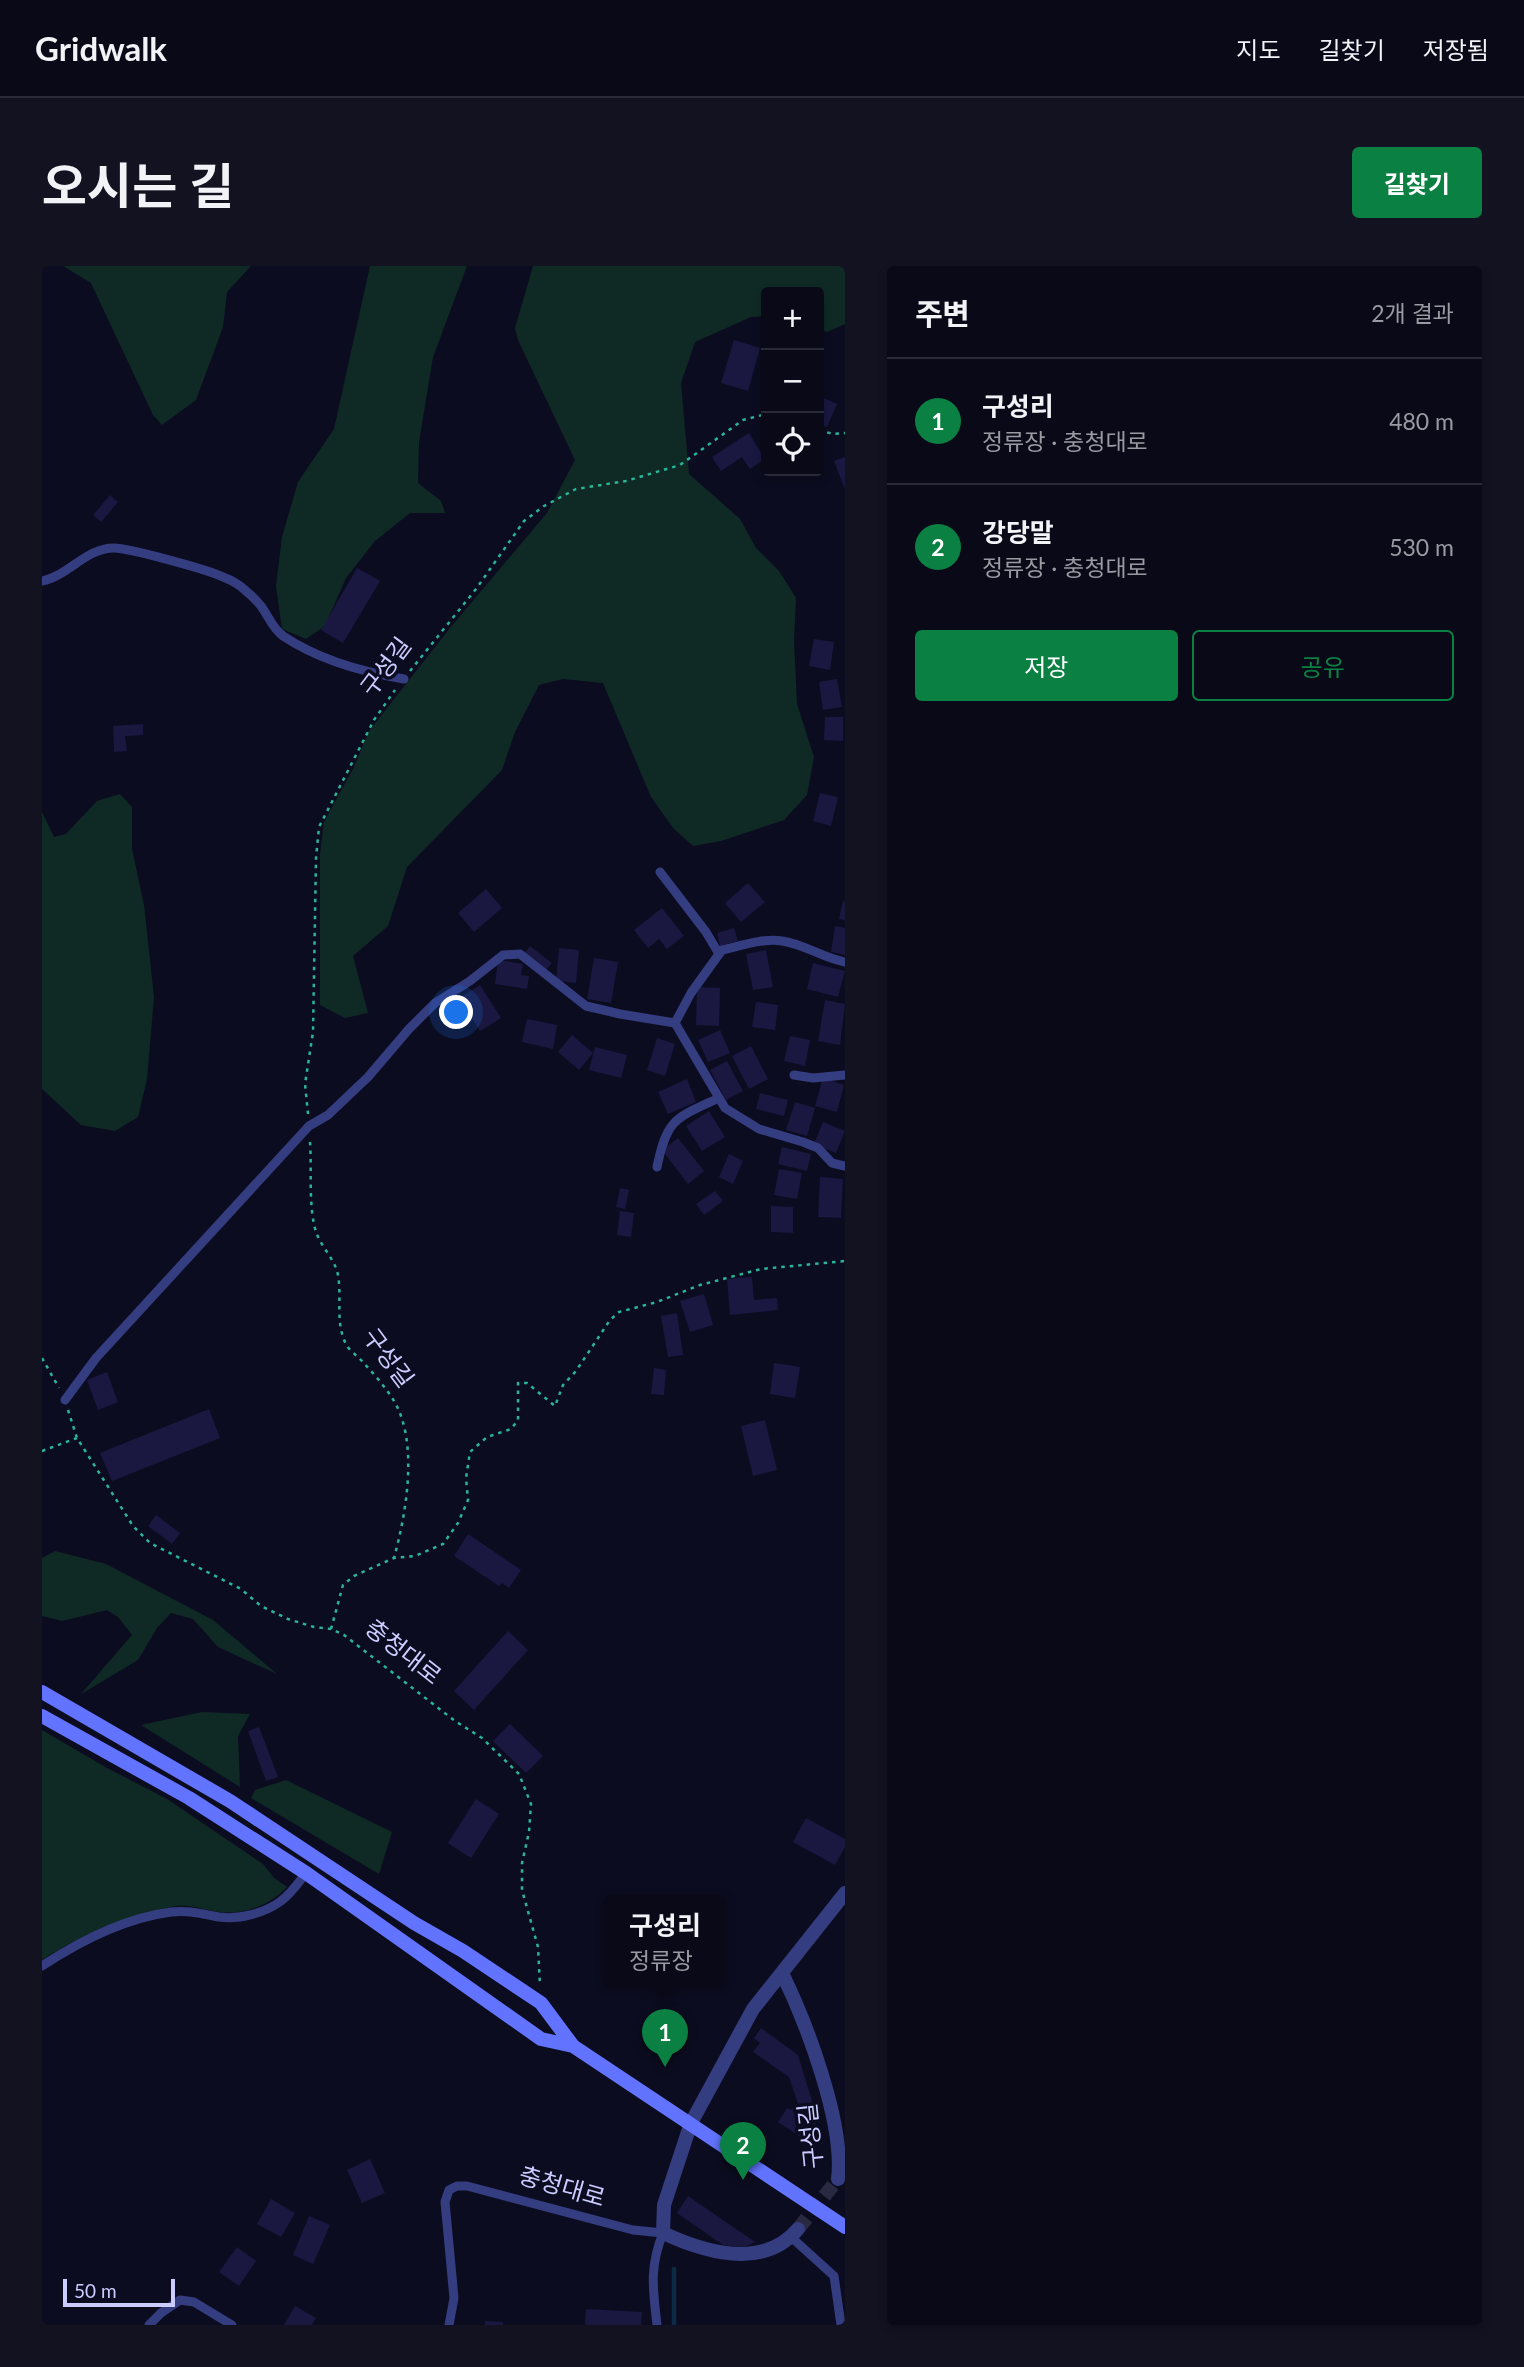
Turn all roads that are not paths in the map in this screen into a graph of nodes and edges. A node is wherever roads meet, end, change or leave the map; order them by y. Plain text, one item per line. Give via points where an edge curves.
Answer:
1 (42, 581) edge
2 (404, 679) road end
3 (660, 872) dead end
4 (719, 954) junction
5 (845, 962) edge
6 (675, 1023) junction
7 (794, 1075) dead end
8 (845, 1075) edge
9 (719, 1098) junction
10 (845, 1166) edge
11 (657, 1167) dead end
12 (65, 1399) road end
13 (42, 1692) edge
14 (42, 1716) edge
15 (306, 1873) junction
16 (845, 1894) edge
17 (42, 1966) edge
18 (782, 1973) junction
19 (573, 2046) junction
20 (691, 2123) junction
21 (841, 2172) edge
22 (845, 2227) edge
23 (663, 2233) junction
24 (795, 2233) joint
25 (149, 2325) edge
26 (232, 2325) edge
27 (449, 2325) edge
28 (657, 2325) edge
29 (841, 2325) edge

1 - 2 lane via 102,550 116,548 163,559 221,576 243,588 261,606 273,628 318,654 356,669
3 - 4 lane
4 - 5 lane via 780,940
4 - 6 lane
6 - 9 lane
6 - 12 lane via 586,1006 520,954 503,954 435,1003 369,1077 309,1126 96,1358
7 - 8 lane
9 - 10 lane via 725,1108 759,1129 817,1148 832,1163
9 - 11 lane via 677,1117 662,1141
13 - 19 main road via 230,1801 463,1951 541,2003
14 - 15 main road via 189,1798
15 - 17 lane via 281,1901 246,1916 169,1912 112,1930
15 - 19 main road via 541,2039
16 - 18 street
18 - 20 street via 753,2009
18 - 21 street, 구성길 via 834,2105
19 - 20 main road
20 - 22 main road
20 - 23 street via 664,2205
23 - 24 street via 707,2250 762,2254 786,2243
23 - 27 lane, 충청대로 via 633,2230 489,2190 457,2186 449,2190 445,2202 454,2298
23 - 28 lane via 654,2257
24 - 29 lane via 834,2276
25 - 26 lane via 180,2300 194,2302

